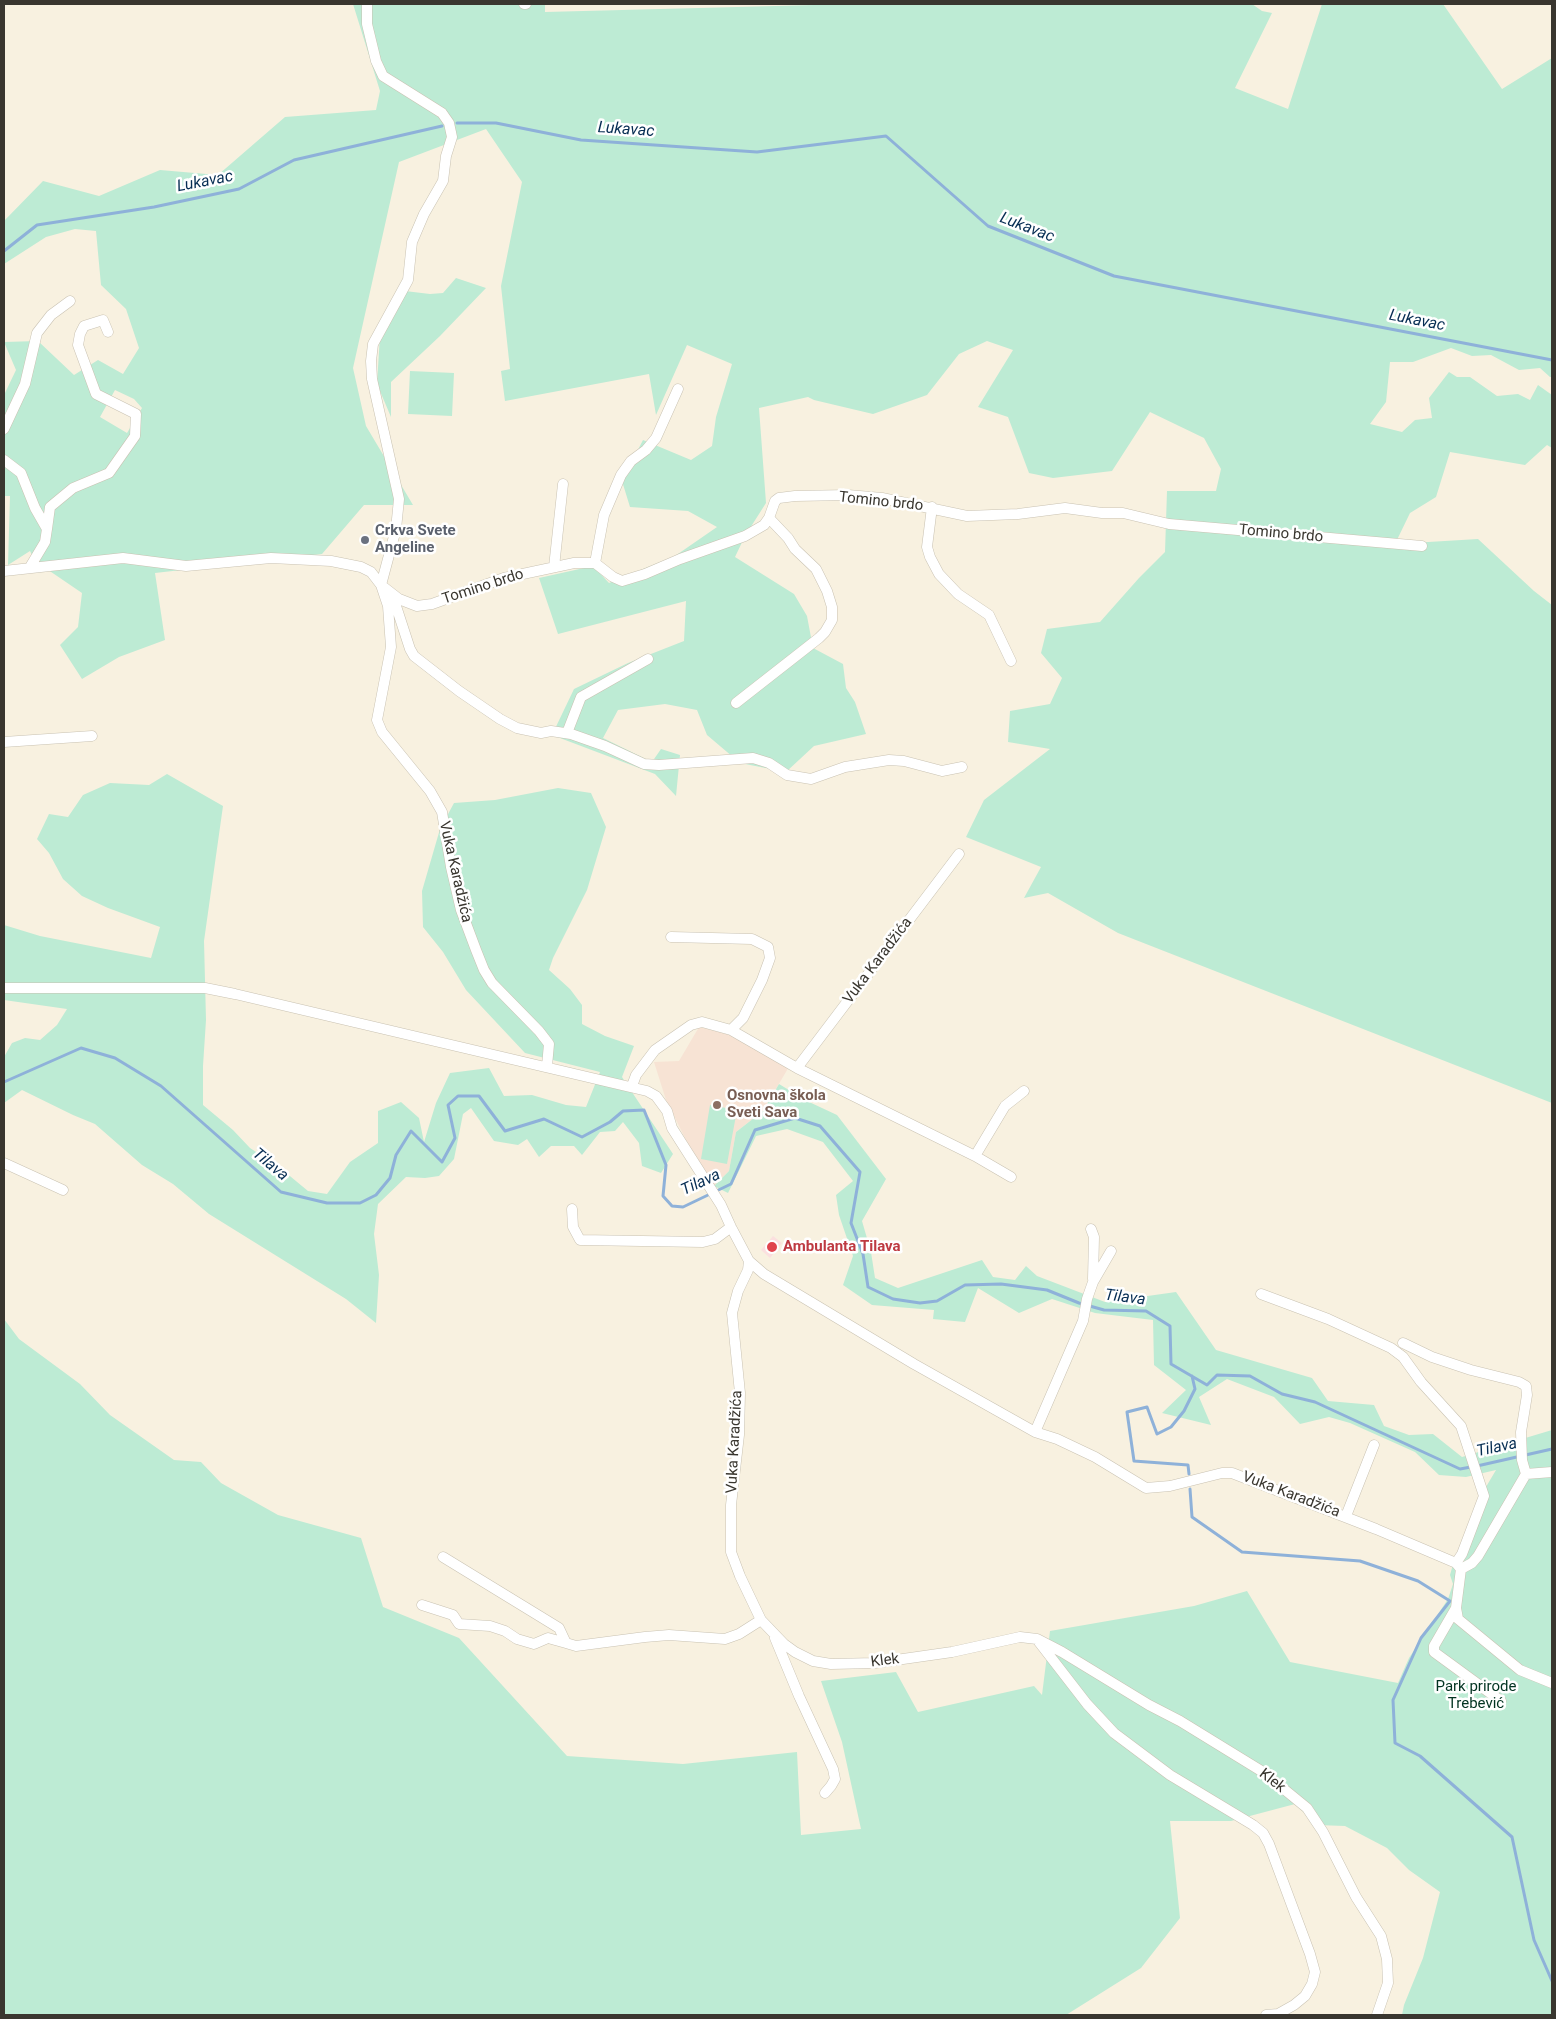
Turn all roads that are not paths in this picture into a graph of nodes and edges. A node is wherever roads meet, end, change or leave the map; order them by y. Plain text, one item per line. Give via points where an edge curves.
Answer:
1 (367, 4) edge
2 (70, 301) dead end
3 (108, 332) dead end
4 (678, 389) dead end
5 (4, 428) edge
6 (4, 461) edge
7 (563, 484) dead end
8 (932, 507) junction
9 (769, 518) junction
10 (47, 529) junction
11 (1422, 546) dead end
12 (595, 563) junction
13 (30, 567) junction
14 (554, 567) junction
15 (4, 571) edge
16 (381, 585) junction
17 (648, 659) dead end
18 (1011, 661) dead end
19 (736, 704) dead end
20 (567, 733) junction
21 (92, 736) dead end
22 (4, 742) edge
23 (962, 767) dead end
24 (959, 854) dead end
25 (671, 937) dead end
26 (4, 988) edge
27 (731, 1030) junction
28 (547, 1066) junction
29 (797, 1068) junction
30 (632, 1086) junction
31 (1024, 1091) dead end
32 (975, 1156) junction
33 (4, 1163) edge
34 (1011, 1177) dead end
35 (63, 1190) dead end
36 (572, 1209) dead end
37 (730, 1227) junction
38 (1091, 1228) dead end
39 (1111, 1251) dead end
40 (749, 1262) junction
41 (1093, 1282) junction
42 (1261, 1294) dead end
43 (1403, 1343) dead end
44 (1035, 1432) junction
45 (1374, 1445) dead end
46 (1552, 1472) edge
47 (1526, 1474) junction
48 (1346, 1516) junction
49 (443, 1557) dead end
50 (1458, 1566) junction
51 (422, 1605) dead end
52 (1456, 1608) junction
53 (761, 1620) junction
54 (772, 1630) junction
55 (1037, 1639) junction
56 (566, 1643) junction
57 (1552, 1683) edge
58 (1501, 1701) dead end
59 (824, 1793) dead end
60 (1266, 2015) edge
61 (1377, 2015) edge

1 - 16 street via 367,24 383,76 442,113 450,123 452,137 443,181 412,242 408,280 373,344 372,379 399,499 396,529
2 - 5 street via 37,333 25,384
3 - 10 street via 103,320 84,326 78,346 96,394 136,414 134,436 109,473 73,488 50,508
4 - 12 street via 656,438 621,475 604,515
6 - 10 street via 22,473
7 - 14 street
8 - 9 street, Tomino brdo via 848,495 795,496 775,501
8 - 11 street, Tomino brdo via 968,516 1065,508 1123,513 1169,524
8 - 18 street via 927,547 930,557 939,574 958,594 989,615
9 - 12 street, Tomino brdo via 764,525 745,536 622,581
9 - 19 street via 816,569 827,591 832,620 825,632
10 - 13 street via 45,542
12 - 14 street, Tomino brdo
13 - 15 street, Vuka Karadžića
13 - 16 street, Vuka Karadžića via 123,558 186,566 271,558 331,561 362,567 371,572
14 - 16 street, Tomino brdo via 504,578 432,604 417,606 399,599
16 - 20 street via 396,606 410,649 420,661 459,691 518,728 541,733
16 - 28 street, Vuka Karadžića via 388,606 391,647 377,720 382,732 430,790 442,812 461,910 481,963 492,983 549,1044
17 - 20 street via 581,697
20 - 23 street via 644,764 754,758 787,775 811,779 845,767 889,760 942,771
21 - 22 street
24 - 29 street, Vuka Karadžića
25 - 27 street via 752,939 768,947 770,958 762,980 743,1018
26 - 28 street, Vuka Karadžića via 205,988
27 - 29 street
27 - 30 street via 702,1022 691,1025 655,1050
28 - 30 street, Vuka Karadžića
29 - 32 street
30 - 37 street, Vuka Karadžića via 656,1096 667,1111 672,1128 721,1205
31 - 32 street via 1005,1106
32 - 34 street
33 - 35 street
36 - 37 street via 573,1227 580,1240 703,1242 716,1239
37 - 40 street, Vuka Karadžića
38 - 41 street via 1094,1238
39 - 41 street
40 - 44 street, Vuka Karadžića via 914,1364
40 - 53 street, Vuka Karadžića via 732,1313 740,1393 731,1506 731,1552
41 - 44 street via 1083,1321
42 - 50 street via 1391,1348 1403,1357 1461,1426 1484,1496
43 - 47 street via 1471,1370 1526,1386 1521,1432
44 - 48 street, Vuka Karadžića via 1095,1457 1146,1488 1232,1473
45 - 48 street
46 - 47 street
47 - 50 street via 1478,1556 1472,1563
48 - 50 street, Vuka Karadžića
49 - 56 street via 559,1628
50 - 52 street
51 - 56 street via 453,1615 459,1624 490,1626 534,1644 548,1638
52 - 57 street via 1458,1619 1505,1659 1520,1670
52 - 58 street via 1434,1646 1434,1652
53 - 54 street, Vuka Karadžića
53 - 56 street via 725,1639 669,1635 576,1646
54 - 55 street, Klek via 795,1652 813,1661 831,1664 875,1663 952,1652 1020,1637
54 - 59 street, Vuka Karadžića via 833,1769 835,1779
55 - 60 street via 1114,1733 1170,1775 1263,1833 1315,1972 1305,1996 1278,2014
55 - 61 street, Klek via 1263,1772 1307,1808 1381,1936 1388,1959 1388,1983

